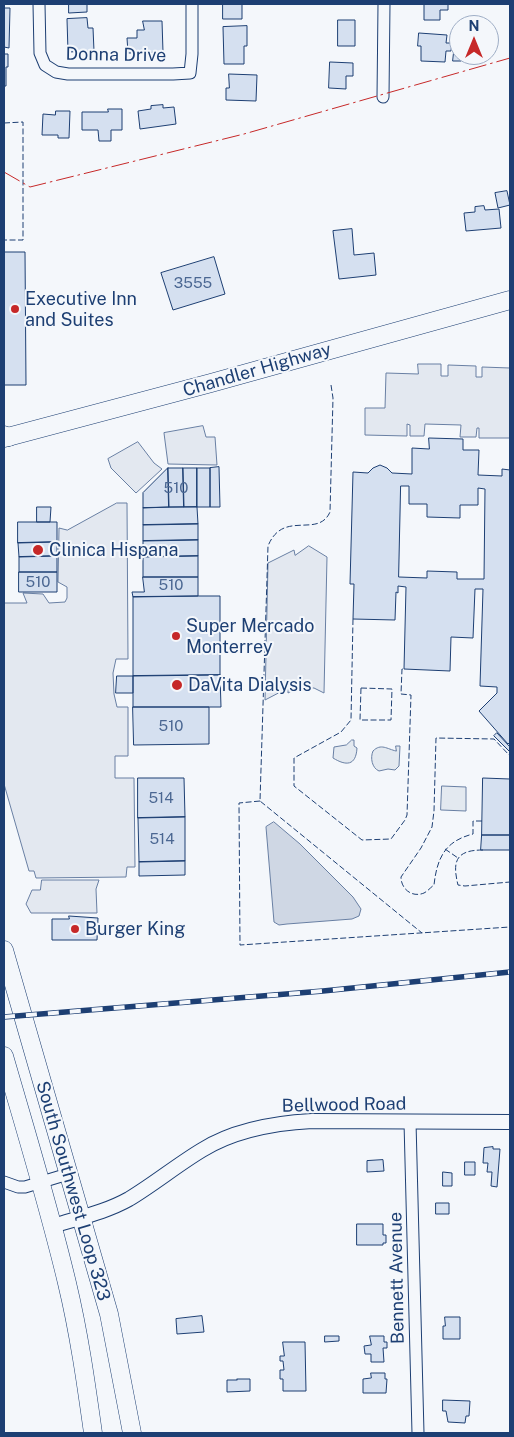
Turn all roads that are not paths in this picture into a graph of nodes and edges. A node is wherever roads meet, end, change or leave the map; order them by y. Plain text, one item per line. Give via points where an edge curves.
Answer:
1 (39, 4) edge
2 (192, 4) edge
3 (384, 4) edge
4 (383, 97) dead end
5 (510, 300) edge
6 (5, 437) edge
7 (4, 950) edge
8 (4, 1056) edge
9 (410, 1122) junction
10 (510, 1122) edge
11 (68, 1174) junction
12 (4, 1182) edge
13 (41, 1183) junction
14 (81, 1218) junction
15 (53, 1226) junction
16 (93, 1433) edge
17 (132, 1433) edge
18 (418, 1433) edge

1 - 2 street, Donna Drive via 40,52 44,66 68,74 190,73
3 - 4 street
5 - 6 main road, Chandler Highway
7 - 11 main road, South Southwest Loop 323
8 - 13 main road, South Southwest Loop 323
9 - 10 street, Bellwood Road
9 - 14 street, Bellwood Road via 294,1122 250,1130 203,1149 128,1200
9 - 18 street, Bennett Avenue
11 - 13 street
11 - 14 main road, South Southwest Loop 323
12 - 13 street via 18,1187
13 - 15 main road, South Southwest Loop 323
14 - 15 street, Bellwood Road
14 - 17 main road, South Southwest Loop 323 via 109,1314
15 - 16 main road, South Southwest Loop 323 via 78,1336

